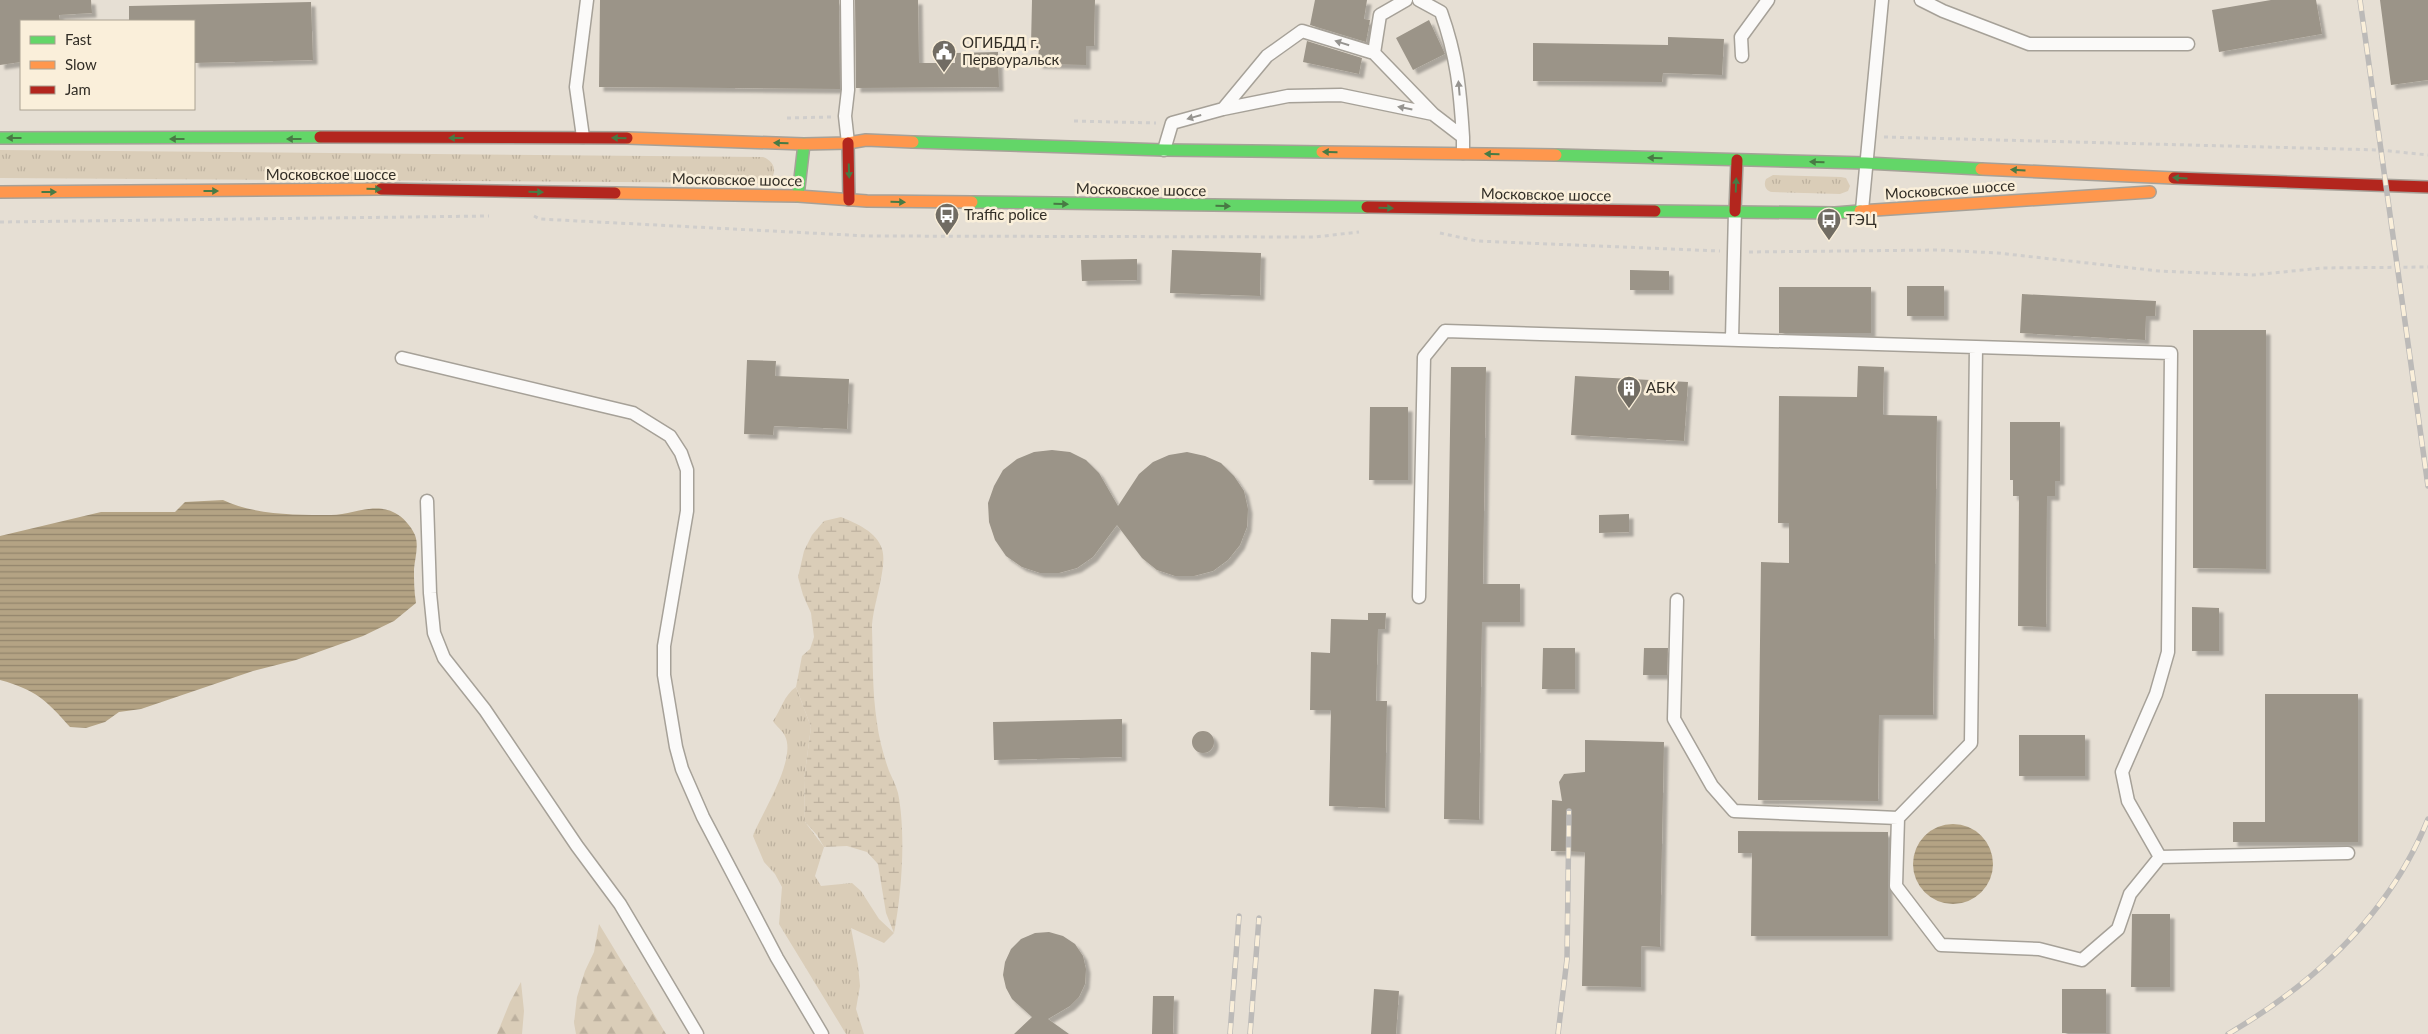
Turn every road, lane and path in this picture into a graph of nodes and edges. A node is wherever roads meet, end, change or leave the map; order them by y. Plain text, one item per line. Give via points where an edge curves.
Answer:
1 (587, 0) edge
2 (847, 0) edge
3 (1406, 0) edge
4 (1419, 0) edge
5 (1768, 0) edge
6 (1882, 0) edge
7 (1921, 0) edge
8 (2188, 44) dead end
9 (1374, 53) junction
10 (1742, 56) dead end
11 (1223, 109) junction
12 (1433, 114) junction
13 (583, 137) junction
14 (1463, 137) junction
15 (0, 138) edge
16 (848, 143) junction
17 (804, 144) junction
18 (1164, 150) junction
19 (1463, 153) junction
20 (1736, 160) junction
21 (1866, 163) junction
22 (2281, 183) junction
23 (2428, 187) edge
24 (0, 192) edge
25 (798, 196) junction
26 (849, 200) junction
27 (1862, 210) junction
28 (1735, 211) junction
29 (527, 213) dead end
30 (492, 215) dead end
31 (0, 222) edge
32 (1432, 231) dead end
33 (1361, 232) dead end
34 (1734, 252) junction
35 (2428, 267) edge
36 (1732, 340) junction
37 (1976, 347) junction
38 (402, 358) dead end
39 (427, 501) dead end
40 (1419, 596) dead end
41 (1677, 600) dead end
42 (1898, 818) junction
43 (2348, 854) dead end
44 (2160, 857) junction
45 (697, 1034) edge
46 (822, 1034) edge

1 - 13 lane via 576,87
2 - 16 lane via 848,90 845,116
3 - 9 lane via 1380,15
14 -> 4 lane via 1453,46 1441,12
5 - 10 lane via 1741,37
6 - 21 lane
7 - 8 lane via 2029,44
9 -> 11 lane via 1302,31 1268,56
9 - 12 lane
12 -> 11 lane via 1341,95 1288,96
11 -> 18 lane via 1172,123
12 - 14 lane
13 -> 15 main road, Московское шоссе
17 -> 13 main road, Московское шоссе
14 - 19 lane
16 - 17 main road, Московское шоссе
16 - 18 main road, Московское шоссе via 866,140
16 -> 26 main road
17 - 25 main road
19 -> 18 main road, Московское шоссе
20 -> 19 main road, Московское шоссе
21 -> 20 main road, Московское шоссе
28 -> 20 main road
22 -> 21 main road, Московское шоссе
21 - 27 lane
22 - 23 main road, Московское шоссе
22 - 27 main road, Московское шоссе
24 -> 25 main road, Московское шоссе via 367,189
25 - 26 main road, Московское шоссе
26 -> 28 main road, Московское шоссе
27 - 28 main road, Московское шоссе via 1835,213
28 - 34 lane
29 - 33 path via 540,219 868,236 1315,238
30 - 31 path
32 - 34 path via 1477,241
34 - 35 path via 1938,250 1998,253 2159,272 2253,275 2322,268
34 - 36 lane
36 - 37 lane
36 - 40 lane via 1445,331 1424,357
37 - 42 lane via 1971,743
37 - 44 lane via 2171,353 2168,652 2156,694 2122,772 2128,801
38 - 46 lane via 633,413 670,436 681,453 688,470 687,511 664,646 664,675 676,747 703,817 777,958
39 - 45 lane via 434,633 444,658 485,710 620,904
41 - 42 lane via 1674,719 1712,786 1734,811
42 - 44 lane via 1896,886 1941,946 2039,949 2082,960 2118,929 2130,894
43 - 44 lane

